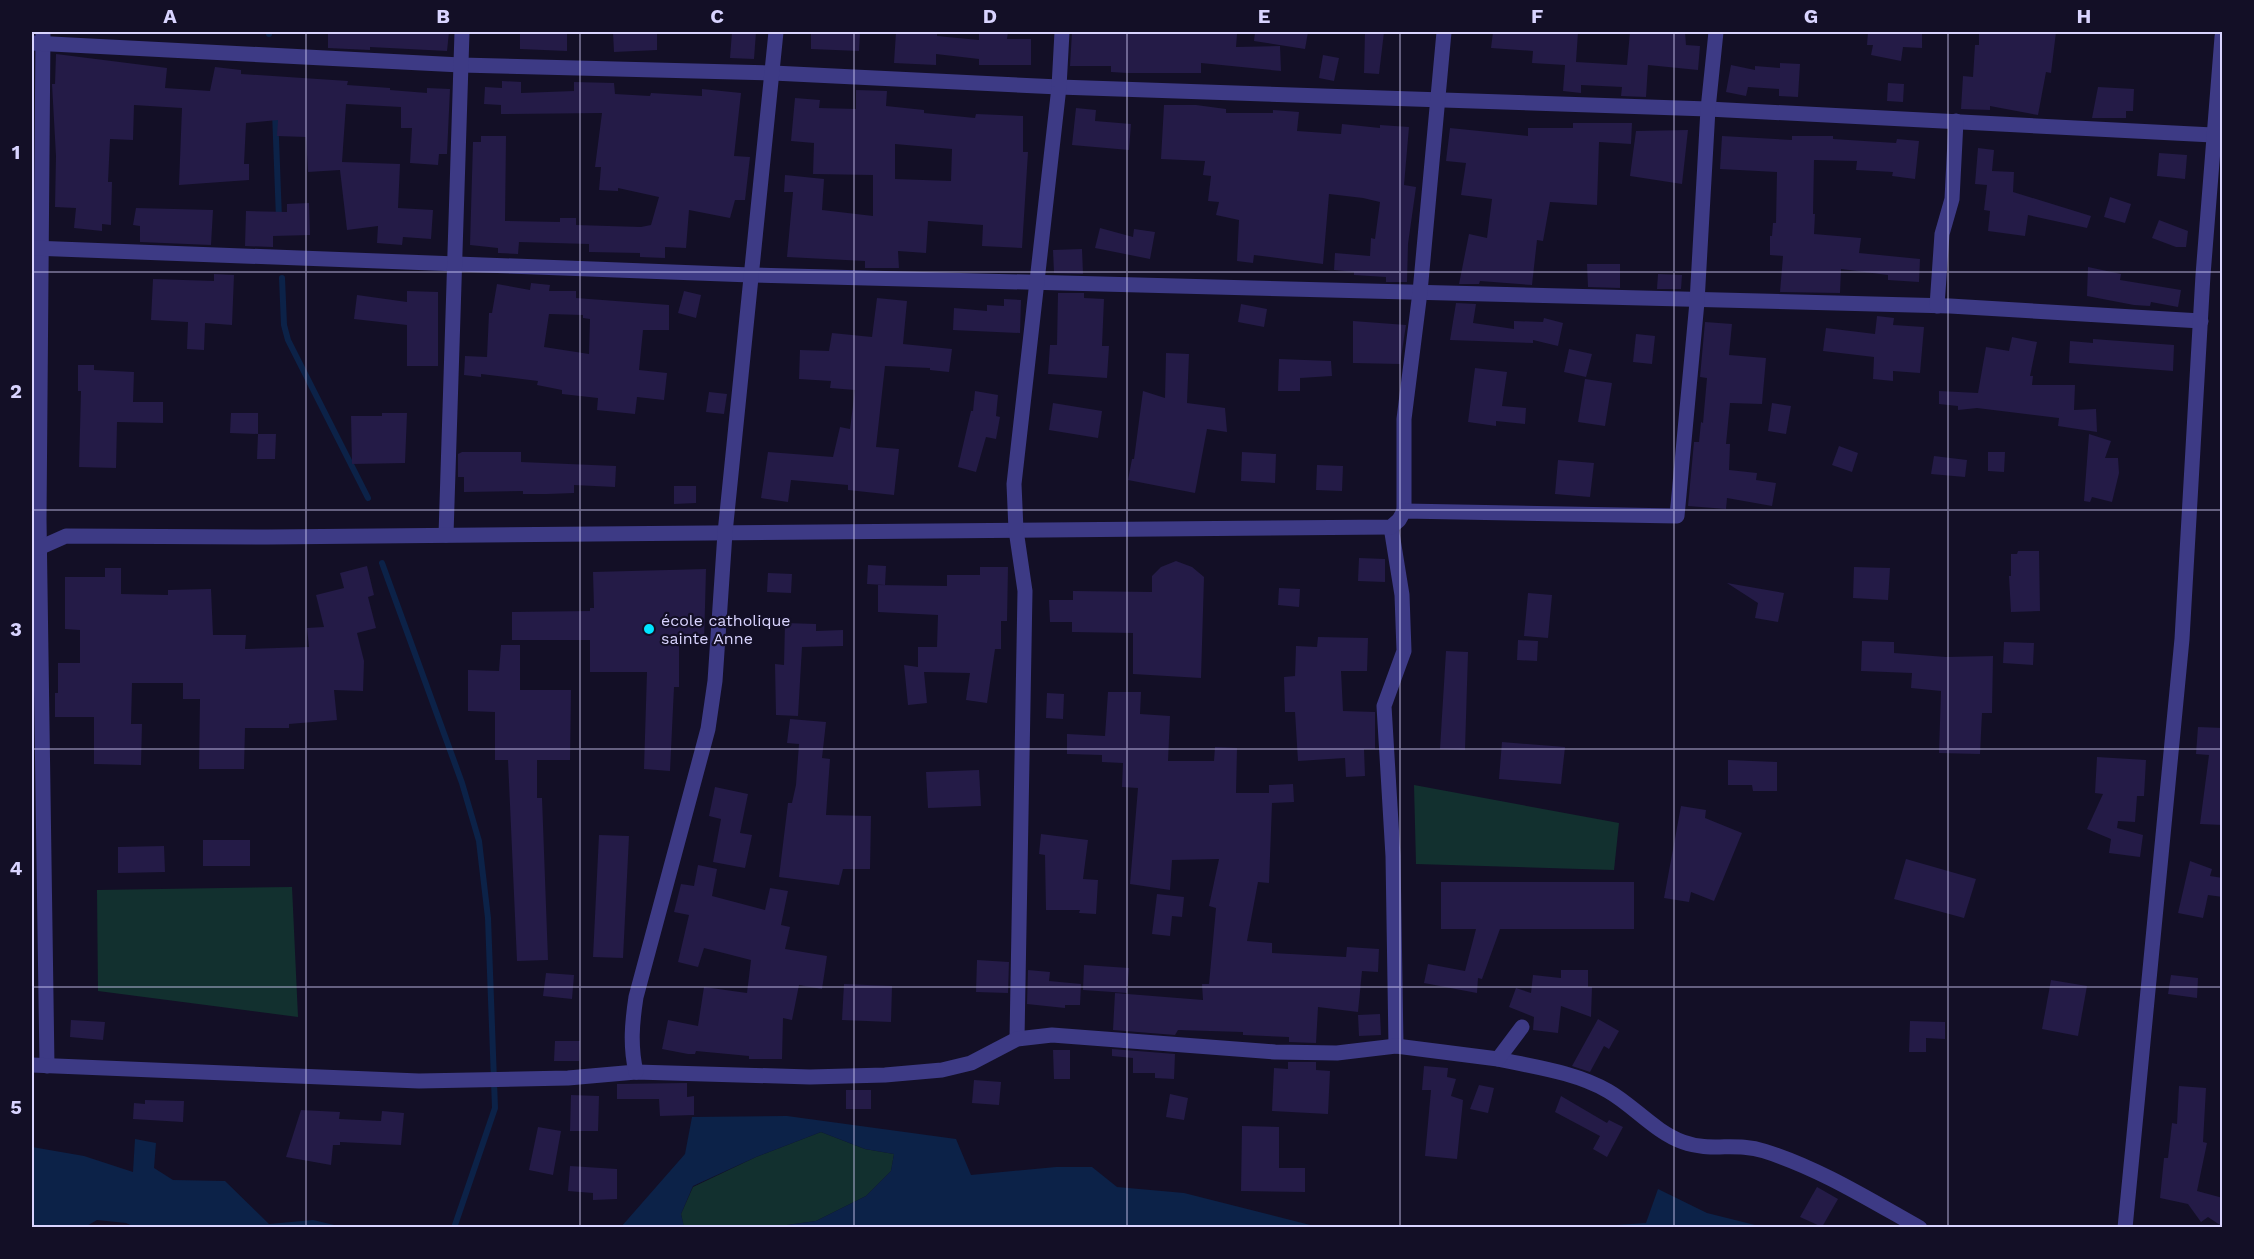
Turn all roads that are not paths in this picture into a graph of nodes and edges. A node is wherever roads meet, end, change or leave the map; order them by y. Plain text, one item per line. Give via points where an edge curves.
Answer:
1 (462, 32) edge
2 (776, 32) edge
3 (1062, 32) edge
4 (1444, 32) edge
5 (1716, 32) edge
6 (2223, 37) edge
7 (39, 39) edge
8 (460, 65) junction
9 (772, 73) junction
10 (1059, 87) junction
11 (1438, 101) junction
12 (1708, 110) junction
13 (1956, 121) junction
14 (2213, 135) junction
15 (37, 248) edge
16 (455, 263) junction
17 (751, 276) junction
18 (1038, 283) junction
19 (1420, 292) junction
20 (1697, 302) junction
21 (1937, 306) junction
22 (2201, 321) junction
23 (1404, 511) junction
24 (35, 519) edge
25 (1391, 527) junction
26 (1016, 530) junction
27 (725, 532) junction
28 (446, 535) junction
29 (66, 536) junction
30 (35, 548) edge
31 (1522, 1027) dead end
32 (1017, 1039) junction
33 (1396, 1046) junction
34 (1498, 1059) junction
35 (39, 1066) edge
36 (636, 1072) junction
37 (1920, 1227) edge
38 (2125, 1227) edge

1 - 8 street
2 - 9 street
3 - 10 street
4 - 11 street
5 - 12 street
6 - 14 street
7 - 8 street
7 - 15 street
8 - 9 street
8 - 16 street
9 - 10 street
9 - 17 street
10 - 11 street
10 - 18 street
11 - 12 street
11 - 19 street
12 - 13 street
12 - 20 street
13 - 14 street
13 - 21 street via 1952,199 1941,234
14 - 22 street
15 - 16 street
15 - 24 street
16 - 17 street
16 - 28 street
17 - 18 street
17 - 27 street
18 - 19 street
18 - 26 street via 1014,484
19 - 20 street
19 - 23 street via 1404,419
20 - 21 street
20 - 23 street via 1677,516
21 - 22 street
22 - 38 street via 2182,639
23 - 25 street
24 - 29 street
24 - 30 street
25 - 26 street
25 - 33 street via 1402,595 1404,651 1384,706 1393,856
26 - 27 street
26 - 32 street via 1024,591
27 - 28 street
27 - 36 street via 708,729 636,997 632,1028
28 - 29 street
29 - 30 street
30 - 35 street
31 - 34 street
32 - 33 street via 1052,1035 1275,1052 1337,1053
32 - 36 street via 971,1063 912,1074 810,1077
33 - 34 street
34 - 37 street via 1564,1074 1608,1091 1682,1142 1707,1148 1733,1145 1798,1162
35 - 36 street via 480,1081

